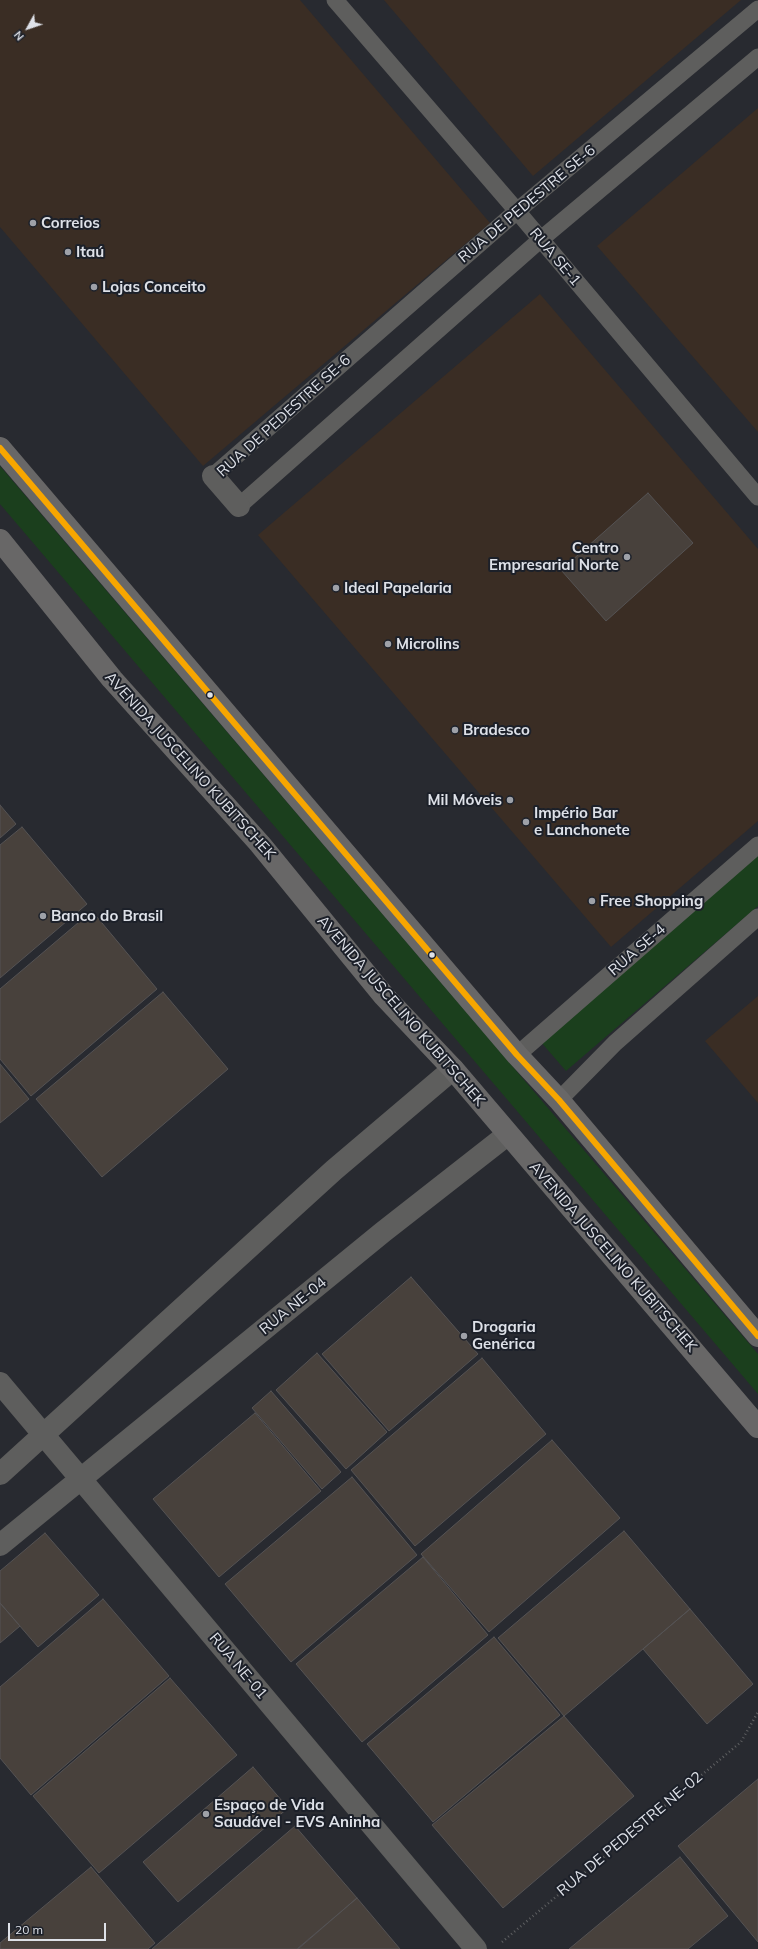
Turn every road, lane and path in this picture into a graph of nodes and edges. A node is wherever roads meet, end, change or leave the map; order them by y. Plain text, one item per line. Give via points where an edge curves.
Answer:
1 (335, 0) edge
2 (758, 9) edge
3 (758, 57) edge
4 (517, 211) junction
5 (540, 240) junction
6 (0, 448) edge
7 (213, 476) joint
8 (758, 498) edge
9 (239, 506) joint
10 (0, 540) edge
11 (758, 845) edge
12 (758, 917) edge
13 (518, 1055) junction
14 (453, 1070) junction
15 (559, 1100) junction
16 (507, 1135) junction
17 (758, 1336) edge
18 (0, 1383) edge
19 (758, 1427) edge
20 (44, 1435) junction
21 (0, 1474) edge
22 (80, 1480) junction
23 (0, 1545) edge
24 (758, 1712) edge
25 (500, 1944) dead end
26 (467, 1946) edge

1 - 4 lane, RUA SE-1
2 - 4 lane, RUA DE PEDESTRE SE-6
3 - 5 lane, RUA DE PEDESTRE SE-6
4 - 5 lane, RUA SE-1
4 - 7 lane, RUA DE PEDESTRE SE-6
5 - 8 lane, RUA SE-1
5 - 9 lane, RUA DE PEDESTRE SE-6
6 - 13 main road
7 - 9 street, RUA DE PEDESTRE SE-6
10 - 14 main road, AVENIDA JUSCELINO KUBITSCHEK via 112,679 260,844 384,996
11 - 13 lane, RUA SE-4
12 - 15 lane via 615,1043
13 - 15 main road
14 - 16 main road, AVENIDA JUSCELINO KUBITSCHEK
14 - 20 street via 334,1170
15 - 17 main road
16 - 19 main road, AVENIDA JUSCELINO KUBITSCHEK
16 - 22 street, RUA NE-04 via 383,1232
18 - 20 street, RUA NE-01
20 - 21 street
20 - 22 street, RUA NE-01
22 - 23 street, RUA NE-04
22 - 26 street, RUA NE-01
24 - 25 path, RUA DE PEDESTRE NE-02 via 741,1742

